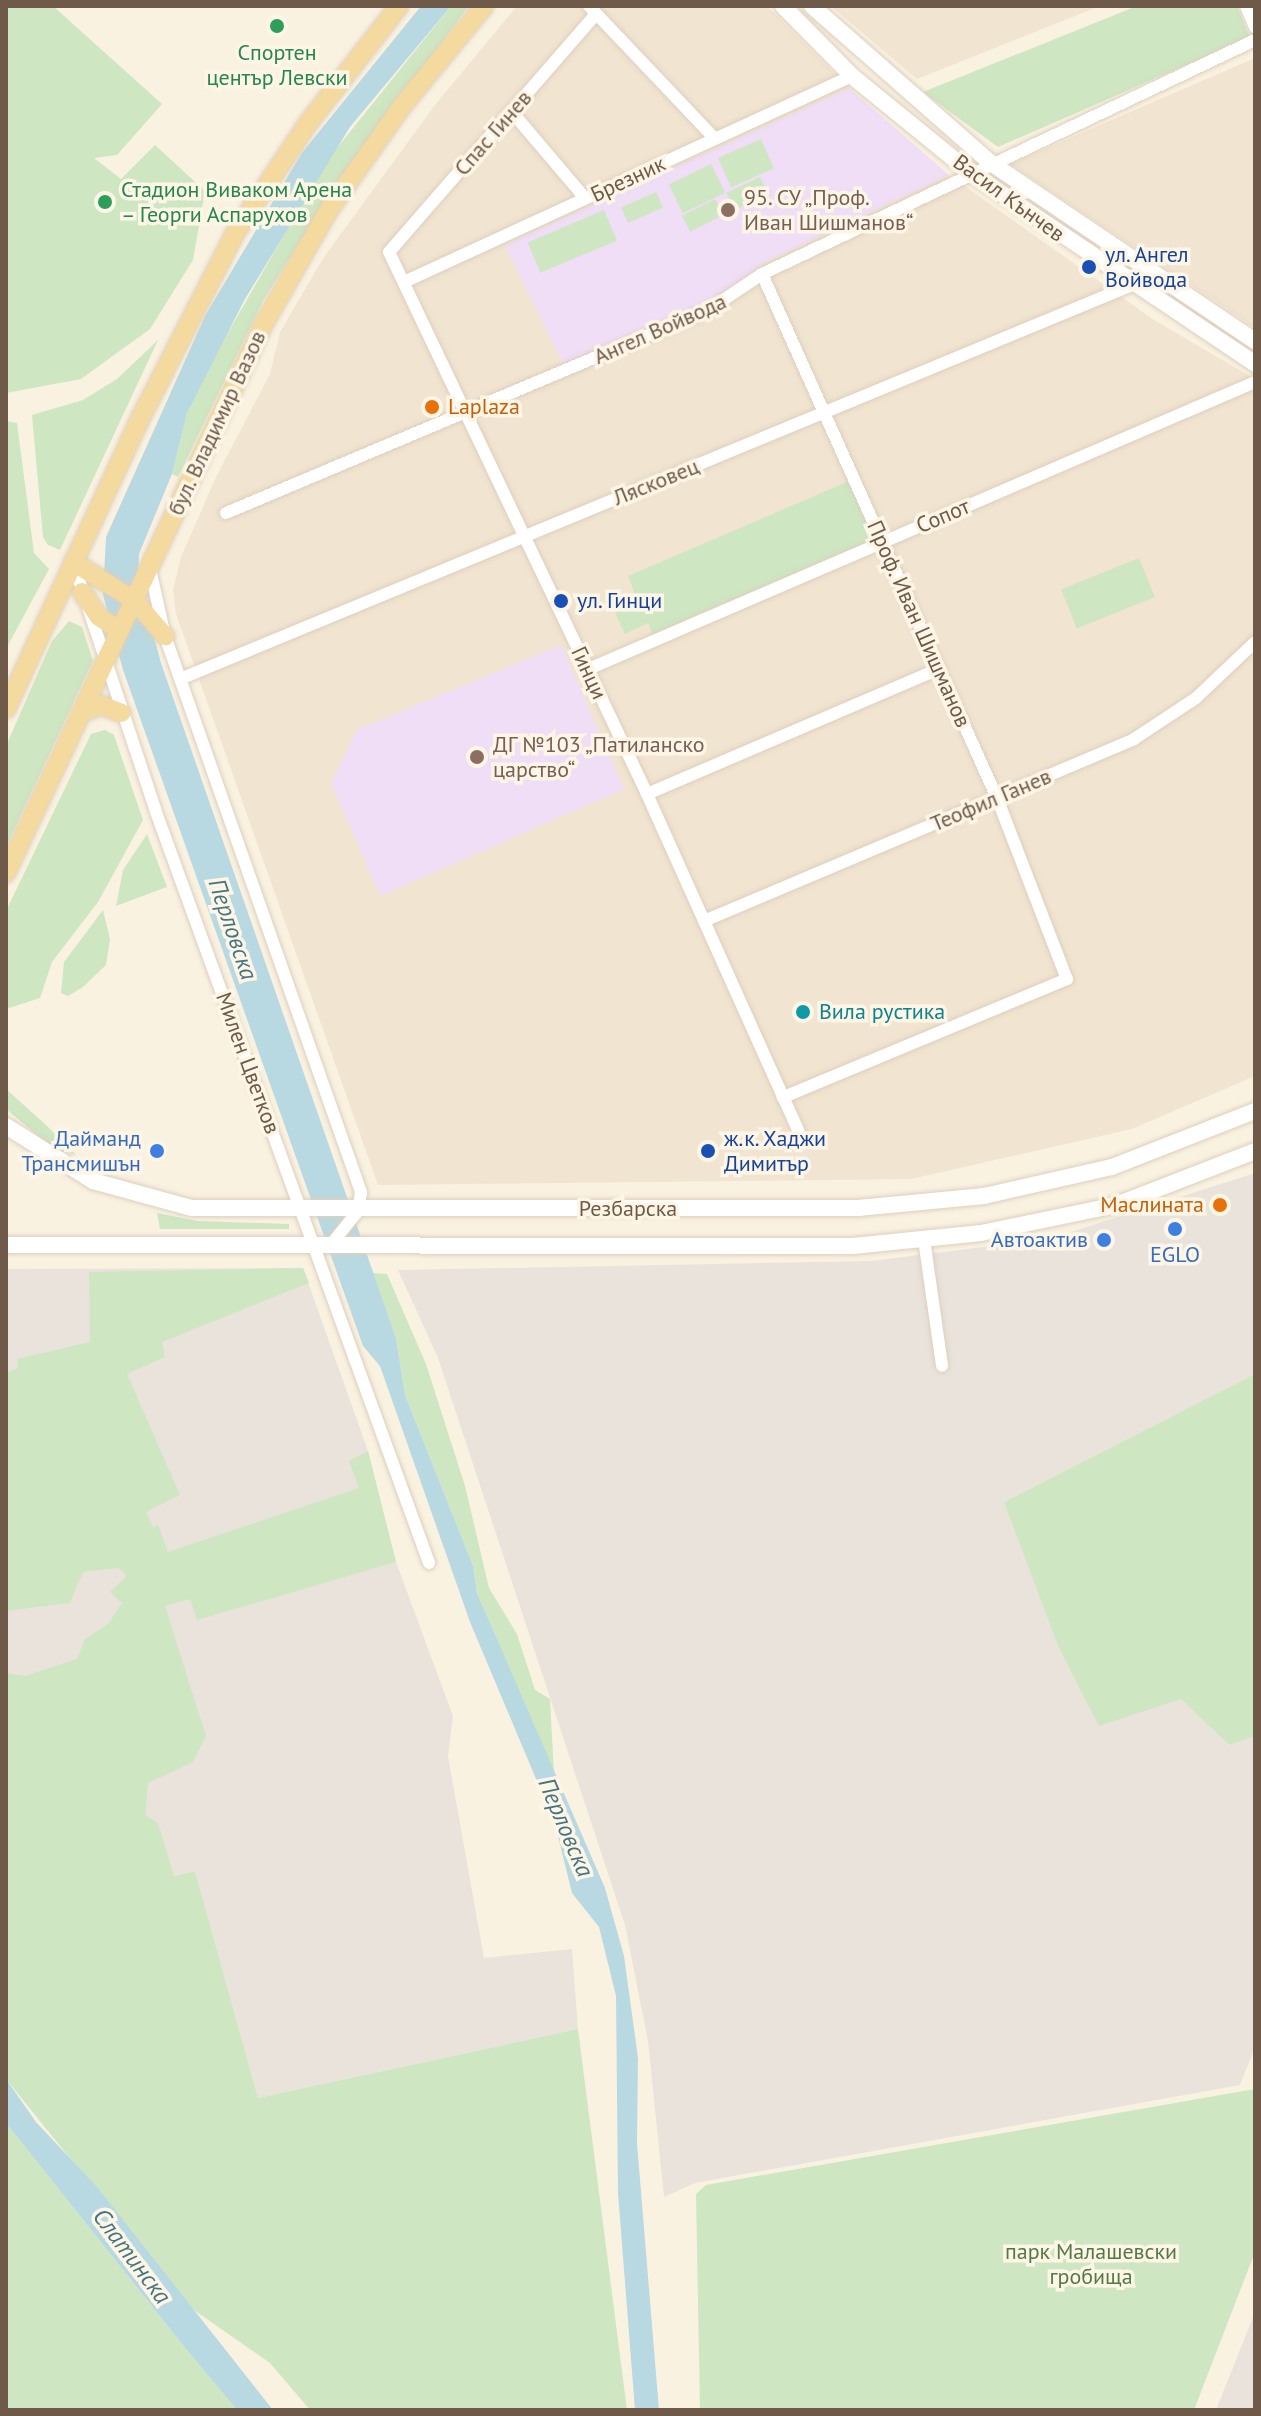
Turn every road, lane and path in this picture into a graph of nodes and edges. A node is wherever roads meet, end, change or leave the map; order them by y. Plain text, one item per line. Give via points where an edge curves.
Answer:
1 (399, 6) edge
2 (484, 6) edge
3 (783, 6) edge
4 (812, 6) edge
5 (1246, 6) edge
6 (593, 10) edge
7 (1255, 27) edge
8 (1255, 40) edge
9 (852, 76) junction
10 (512, 112) junction
11 (715, 139) junction
12 (991, 163) junction
13 (971, 173) junction
14 (585, 198) junction
15 (389, 252) joint
16 (762, 274) junction
17 (404, 282) junction
18 (1132, 285) junction
19 (1255, 341) edge
20 (1255, 364) edge
21 (1255, 382) edge
22 (465, 412) junction
23 (824, 413) junction
24 (226, 513) dead end
25 (522, 538) junction
26 (882, 542) junction
27 (73, 562) junction
28 (150, 565) junction
29 (82, 592) junction
30 (134, 600) junction
31 (119, 630) junction
32 (165, 636) junction
33 (1255, 642) edge
34 (105, 663) junction
35 (939, 669) junction
36 (586, 670) junction
37 (180, 679) junction
38 (6, 709) edge
39 (81, 713) junction
40 (122, 713) junction
41 (647, 794) junction
42 (997, 798) junction
43 (6, 873) edge
44 (704, 921) junction
45 (783, 1097) junction
46 (1255, 1111) edge
47 (6, 1126) edge
48 (802, 1139) dead end
49 (1255, 1151) edge
50 (358, 1211) junction
51 (302, 1212) junction
52 (924, 1239) junction
53 (6, 1245) edge
54 (322, 1247) junction
55 (942, 1366) dead end
56 (429, 1563) dead end

1 - 27 main road via 309,122 235,233
2 - 28 main road, бул. Владимир Вазов via 402,106 328,211 263,325
3 - 9 street, Васил Кънчев
4 - 12 street, Васил Кънчев
5 - 7 street
6 - 10 street, Спас Гинев
6 - 11 street
8 - 12 street, Ангел Войвода
9 - 11 street, Брезник
9 - 13 street, Васил Кънчев
10 - 14 street
10 - 15 street, Спас Гинев
11 - 14 street, Брезник
12 - 13 street, Ангел Войвода
12 - 19 street, Васил Кънчев
13 - 16 street, Ангел Войвода
13 - 18 street, Васил Кънчев
14 - 17 street, Брезник
15 - 17 street, Гинци
16 - 22 street, Ангел Войвода via 710,309
16 - 23 street, Проф. Иван Шишманов
17 - 22 street, Гинци
18 - 20 street, Васил Кънчев
18 - 23 street, Лясковец
21 - 26 street, Сопот
22 - 24 street, Ангел Войвода
22 - 25 street, Гинци
23 - 25 street, Лясковец
23 - 26 street, Проф. Иван Шишманов
25 - 36 street, Гинци
25 - 37 street, Лясковец
26 - 35 street, Проф. Иван Шишманов
26 - 36 street, Сопот
27 - 29 street, Милен Цветков
27 - 30 main road
27 - 38 main road
28 - 30 main road, бул. Владимир Вазов
28 - 32 street
29 - 31 main road via 99,617
29 - 34 street, Милен Цветков
30 - 31 main road, бул. Владимир Вазов
30 - 32 main road
31 - 34 main road, бул. Владимир Вазов
32 - 37 street
33 - 42 street, Теофил Ганев via 1196,698 1134,739
34 - 39 main road, бул. Владимир Вазов
34 - 40 street, Милен Цветков
35 - 41 street
35 - 42 street, Проф. Иван Шишманов
36 - 41 street, Гинци
37 - 50 street via 361,1192
39 - 40 main road via 101,705
39 - 43 main road, бул. Владимир Вазов
40 - 51 street, Милен Цветков
41 - 44 street, Гинци
42 - 44 street, Теофил Ганев
42 - 45 street, Проф. Иван Шишманов via 1067,979
44 - 45 street, Гинци
45 - 48 street, Гинци
46 - 50 street, Резбарска via 1112,1167 984,1196 858,1208
47 - 51 street, Резбарска via 93,1181 142,1198 192,1208
49 - 52 street, Резбарска via 1116,1205 981,1233
50 - 51 street, Резбарска
50 - 54 street
51 - 54 street, Милен Цветков
52 - 54 street, Резбарска via 853,1246
52 - 55 street
53 - 54 street, Резбарска
54 - 56 street, Милен Цветков

